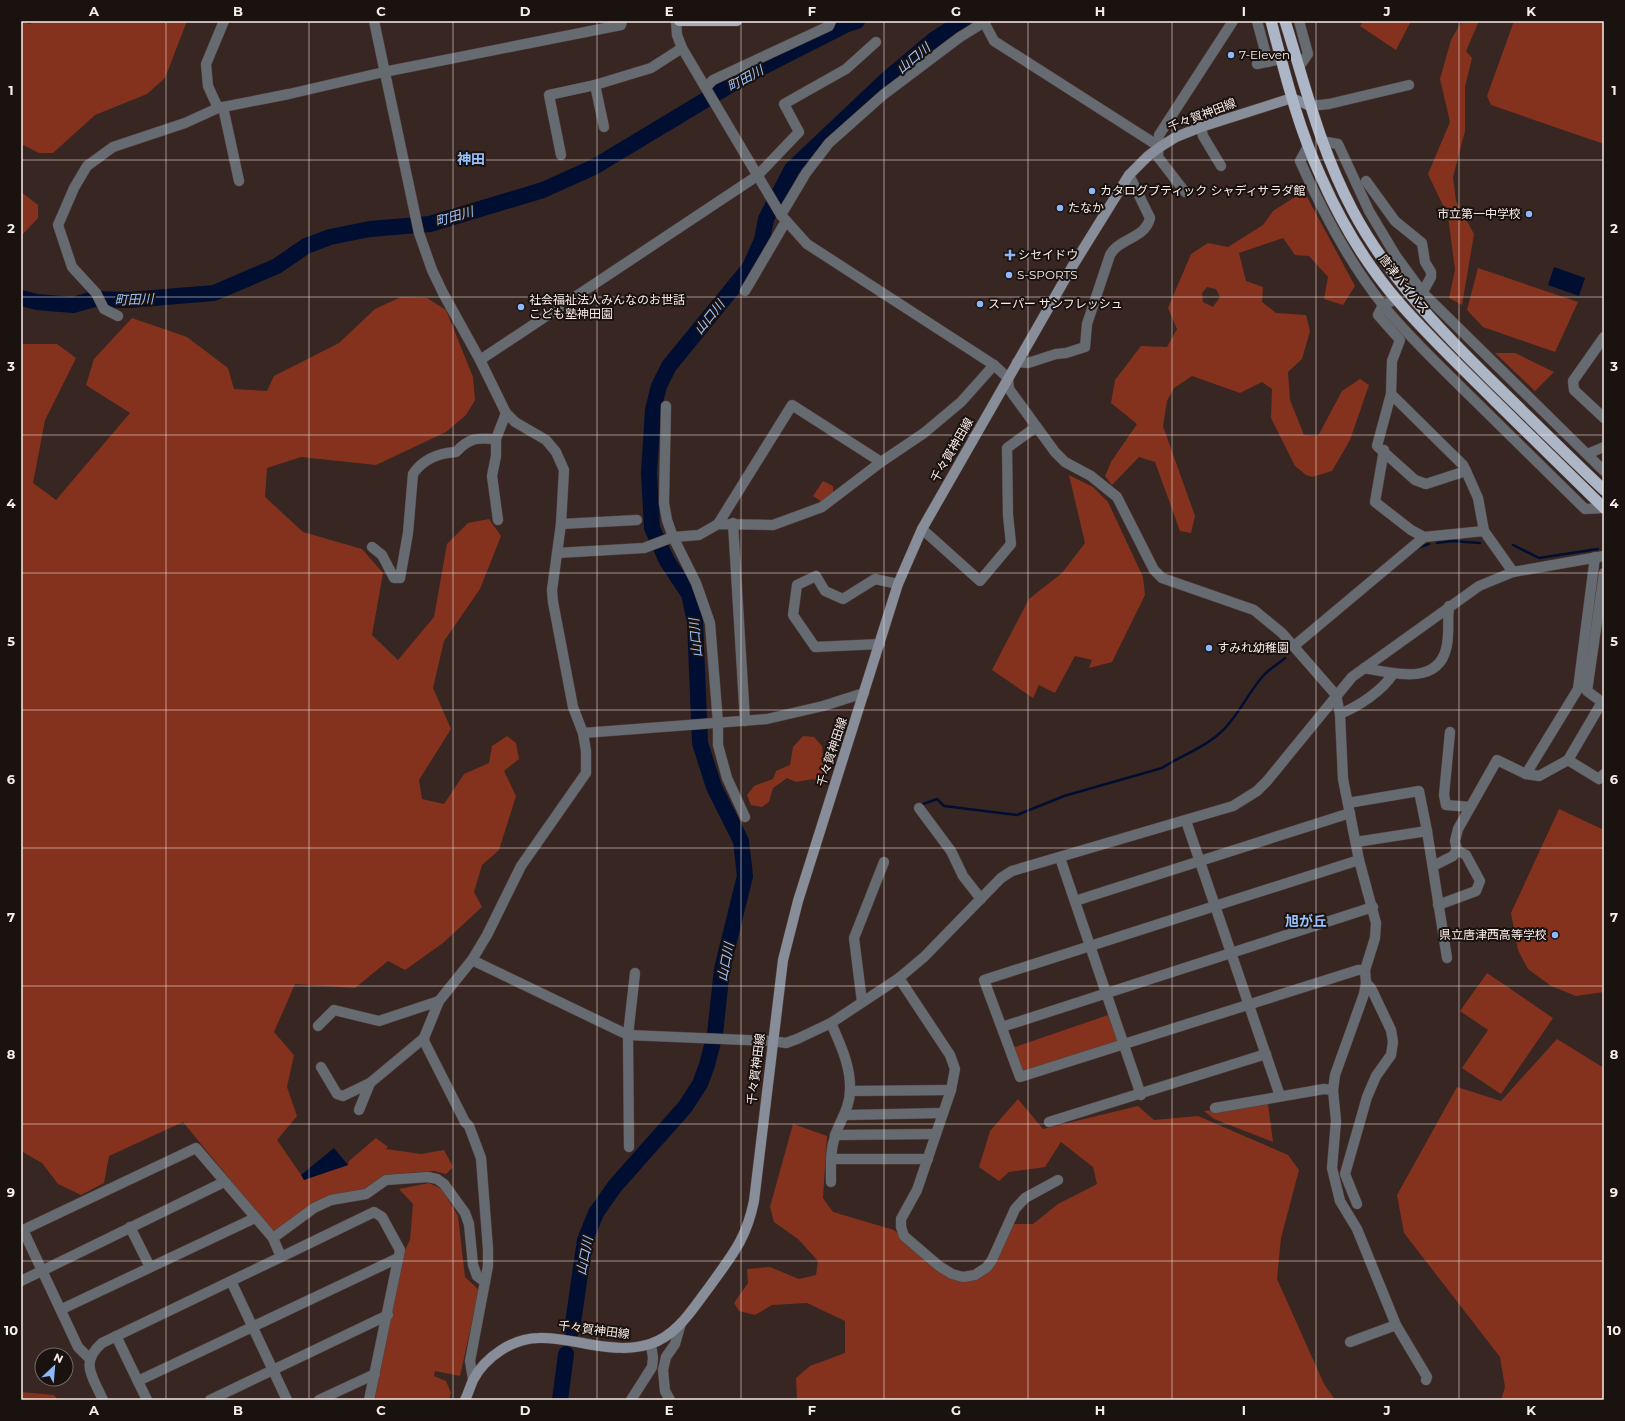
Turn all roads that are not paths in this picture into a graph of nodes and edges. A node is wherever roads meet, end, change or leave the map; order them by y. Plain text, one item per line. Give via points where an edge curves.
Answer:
1 (224, 21) edge
2 (374, 21) edge
3 (622, 21) edge
4 (678, 21) edge
5 (737, 21) edge
6 (831, 21) edge
7 (985, 21) edge
8 (1257, 21) edge
9 (1271, 21) edge
10 (1285, 21) edge
11 (1299, 21) edge
12 (1228, 23) edge
13 (876, 42) dead end
14 (682, 48) junction
15 (1281, 59) junction
16 (1268, 62) junction
17 (1257, 64) dead end
18 (1299, 67) junction
19 (384, 72) junction
20 (595, 85) junction
21 (1409, 85) dead end
22 (706, 87) junction
23 (1292, 98) junction
24 (1310, 106) junction
25 (221, 108) junction
26 (604, 126) dead end
27 (1201, 127) junction
28 (1321, 141) junction
29 (1308, 146) junction
30 (1160, 147) junction
31 (561, 155) dead end
32 (1221, 166) dead end
33 (1129, 175) junction
34 (757, 176) junction
35 (239, 181) dead end
36 (1366, 181) dead end
37 (1186, 192) dead end
38 (784, 218) junction
39 (745, 291) dead end
40 (1423, 293) junction
41 (1397, 299) junction
42 (1415, 302) junction
43 (1383, 305) junction
44 (118, 316) dead end
45 (1604, 337) edge
46 (480, 360) junction
47 (1017, 362) junction
48 (994, 365) junction
49 (1008, 378) junction
50 (1390, 394) junction
51 (666, 406) dead end
52 (506, 413) junction
53 (1602, 413) edge
54 (1036, 427) junction
55 (496, 439) junction
56 (1577, 444) junction
57 (1604, 447) edge
58 (1384, 450) junction
59 (1566, 453) junction
60 (1587, 454) junction
61 (881, 462) junction
62 (1466, 471) junction
63 (1604, 471) edge
64 (1604, 490) edge
65 (1604, 508) edge
66 (498, 520) dead end
67 (638, 520) dead end
68 (733, 523) junction
69 (561, 524) junction
70 (718, 524) junction
71 (922, 529) junction
72 (1484, 531) junction
73 (673, 537) junction
74 (1424, 537) junction
75 (372, 546) dead end
76 (557, 553) junction
77 (1600, 557) edge
78 (1512, 572) junction
79 (1604, 573) edge
80 (898, 584) junction
81 (1449, 606) junction
82 (1599, 634) edge
83 (880, 644) junction
84 (1294, 646) junction
85 (1364, 668) junction
86 (1393, 674) junction
87 (864, 693) junction
88 (1336, 695) junction
89 (1603, 700) edge
90 (1340, 714) junction
91 (746, 721) junction
92 (718, 723) junction
93 (1450, 732) dead end
94 (583, 733) junction
95 (1568, 760) junction
96 (1526, 774) junction
97 (1604, 774) edge
98 (1348, 803) junction
99 (1470, 807) junction
100 (919, 808) dead end
101 (1350, 814) junction
102 (745, 817) dead end
103 (1186, 821) junction
104 (1427, 831) junction
105 (1356, 842) junction
106 (1457, 850) junction
107 (1060, 858) junction
108 (1360, 860) junction
109 (1200, 861) junction
110 (884, 862) dead end
111 (1433, 866) junction
112 (981, 899) junction
113 (1075, 901) junction
114 (1438, 905) junction
115 (1215, 906) junction
116 (1373, 907) junction
117 (1090, 946) junction
118 (1232, 953) junction
119 (1447, 958) dead end
120 (472, 960) junction
121 (1365, 970) junction
122 (635, 973) dead end
123 (898, 978) junction
124 (1366, 983) junction
125 (1106, 994) junction
126 (439, 1001) junction
127 (862, 1002) junction
128 (1249, 1005) junction
129 (831, 1023) junction
130 (318, 1026) dead end
131 (1002, 1027) junction
132 (628, 1035) junction
133 (424, 1038) junction
134 (772, 1041) junction
135 (1123, 1044) junction
136 (1266, 1054) junction
137 (320, 1067) dead end
138 (370, 1083) junction
139 (951, 1090) junction
140 (1333, 1090) junction
141 (850, 1091) junction
142 (1141, 1095) junction
143 (1280, 1096) junction
144 (1215, 1108) dead end
145 (359, 1110) dead end
146 (944, 1113) junction
147 (846, 1115) junction
148 (1049, 1122) dead end
149 (936, 1134) junction
150 (835, 1135) junction
151 (629, 1147) dead end
152 (830, 1159) junction
153 (928, 1159) junction
154 (1058, 1180) dead end
155 (224, 1182) junction
156 (831, 1182) dead end
157 (1357, 1204) dead end
158 (255, 1218) junction
159 (22, 1227) edge
160 (130, 1227) junction
161 (273, 1238) junction
162 (281, 1257) junction
163 (398, 1258) junction
164 (150, 1268) junction
165 (43, 1269) junction
166 (21, 1281) edge
167 (231, 1281) junction
168 (485, 1282) junction
169 (62, 1309) junction
170 (388, 1315) junction
171 (681, 1323) junction
172 (1396, 1325) junction
173 (252, 1327) junction
174 (116, 1336) junction
175 (1350, 1342) dead end
176 (650, 1344) junction
177 (89, 1358) junction
178 (273, 1370) junction
179 (375, 1374) junction
180 (473, 1379) junction
181 (1426, 1380) dead end
182 (138, 1381) junction
183 (103, 1400) edge
184 (147, 1400) edge
185 (210, 1400) edge
186 (287, 1400) edge
187 (319, 1400) edge
188 (369, 1400) edge
189 (465, 1400) edge
190 (631, 1400) edge
191 (670, 1400) edge

1 - 25 street via 206,64 208,86
2 - 19 street
3 - 19 street via 620,25
4 - 5 main road
4 - 14 street via 677,35
6 - 22 street via 829,26 713,80
7 - 30 street via 994,41
7 - 38 street via 883,95 829,143 806,173
8 - 16 street
9 - 15 highway, 唐津バイパス
10 - 18 highway, 唐津バイパス
11 - 18 street via 1308,54
12 - 30 street via 1159,135
13 - 34 street via 846,68 784,104 798,132
14 - 20 street via 651,68
14 - 22 street
15 - 16 street
15 - 23 highway, 唐津バイパス
16 - 17 street
18 - 24 highway, 唐津バイパス
19 - 25 street
19 - 46 street via 419,233 440,288
20 - 26 street
20 - 31 street via 549,95
21 - 24 street
22 - 34 street
23 - 24 main road
23 - 27 main road, 千々賀神田線
23 - 29 highway, 唐津バイパス
24 - 28 highway, 唐津バイパス
25 - 35 street
25 - 44 street via 113,147 87,166 74,188 58,225 72,267 96,293 104,309
27 - 30 main road, 千々賀神田線
27 - 32 street via 1203,136
28 - 40 street via 1338,144 1368,211
28 - 42 highway, 唐津バイパス via 1354,212 1380,255
29 - 41 highway, 唐津バイパス via 1340,215
29 - 43 street via 1300,161 1310,183 1357,270
30 - 33 main road, 千々賀神田線
30 - 37 street via 1158,157
33 - 47 main road, 千々賀神田線
33 - 47 street via 1150,218 1148,226 1113,250 1087,324 1085,347 1028,363
34 - 38 street
34 - 46 street
36 - 40 street via 1394,221 1422,243 1425,262 1431,272
38 - 39 street
38 - 48 street via 807,244
40 - 42 street
40 - 56 street
41 - 43 street
41 - 65 highway, 唐津バイパス via 1449,356
42 - 59 highway, 唐津バイパス
43 - 50 street via 1378,315 1400,340 1392,361
43 - 65 street via 1436,362 1585,509
45 - 53 street via 1573,381 1574,390
46 - 52 street
47 - 49 main road, 千々賀神田線
48 - 49 street
48 - 61 street via 961,402 924,433
49 - 54 street via 1009,389
49 - 71 main road, 千々賀神田線
50 - 58 street via 1377,446
50 - 62 street via 1463,465
51 - 73 street via 664,503
52 - 55 street
52 - 69 street via 515,422 546,440 556,452 564,470
54 - 71 street via 1007,448 1011,544 980,581
54 - 84 street via 1065,462 1091,476 1117,497 1154,570 1162,578 1254,610
55 - 66 street via 492,476
55 - 75 street via 476,438 465,443 456,452 440,453 418,466 414,474 400,578 394,578 382,555
56 - 59 street
56 - 60 street
57 - 60 street
58 - 62 street via 1415,480 1426,484
58 - 74 street via 1375,502
59 - 64 highway, 唐津バイパス
60 - 63 street
61 - 68 street via 822,507 773,525
61 - 70 street via 792,405
62 - 72 street via 1478,498
67 - 69 street
68 - 70 street
68 - 91 street
69 - 76 street
70 - 73 street via 699,535
71 - 80 main road, 千々賀神田線
72 - 74 street
72 - 78 street
73 - 76 street via 644,548
73 - 92 street via 696,583 710,623
74 - 84 street
76 - 94 street via 553,602 573,707
77 - 78 street
77 - 96 street via 1578,689
78 - 81 street via 1479,586
79 - 82 street
80 - 83 main road, 千々賀神田線
80 - 83 street via 875,579 843,599 824,591 816,576 797,585 793,615 815,647
81 - 85 street
81 - 86 street via 1447,647 1443,659 1427,673
82 - 89 street via 1587,691
83 - 87 main road, 千々賀神田線
84 - 88 street
85 - 86 street
85 - 88 street
86 - 90 street via 1386,684 1350,710
87 - 91 street via 823,706 767,719
87 - 134 main road, 千々賀神田線 via 798,901 783,960
88 - 90 street
88 - 103 street via 1257,791 1233,806
89 - 95 street
90 - 98 street via 1343,779
91 - 92 street
92 - 94 street
92 - 102 street via 718,745 725,772
93 - 99 street via 1444,796 1446,805
94 - 120 street via 586,773 521,866
95 - 96 street via 1538,776
95 - 97 street via 1598,779
96 - 99 street via 1498,760
98 - 101 street
98 - 104 street via 1419,791
99 - 106 street via 1458,829 1455,841
100 - 112 street via 951,851 964,876
101 - 105 street
101 - 109 street
103 - 107 street
103 - 109 street
104 - 105 street
104 - 111 street
105 - 108 street
106 - 111 street via 1453,856
106 - 114 street via 1466,855 1480,881 1479,886 1476,891
107 - 112 street via 1012,871
107 - 113 street
108 - 115 street
108 - 116 street
109 - 113 street
109 - 115 street
110 - 127 street via 854,938
111 - 114 street
112 - 123 street via 924,957
113 - 117 street
114 - 119 street
115 - 117 street
115 - 118 street
116 - 118 street
116 - 121 street via 1376,922 1375,938
117 - 125 street
117 - 131 street via 984,980
118 - 125 street
118 - 128 street
120 - 126 street
120 - 132 street
121 - 124 street
121 - 128 street via 1358,970
122 - 132 street
123 - 127 street
123 - 139 street via 950,1055 955,1069
124 - 140 street via 1340,1060
124 - 157 street via 1371,988 1391,1030 1393,1042 1391,1055 1376,1076 1367,1097 1345,1174
125 - 131 street
125 - 135 street
126 - 130 street via 379,1021 334,1010
126 - 133 street
127 - 129 street
128 - 135 street
128 - 136 street
129 - 134 street via 797,1039 786,1042
129 - 141 street via 846,1060
131 - 135 street via 1020,1077
132 - 134 street
132 - 151 street
133 - 138 street
133 - 168 street via 469,1126 481,1158 488,1249
134 - 171 main road, 千々賀神田線 via 750,1222 733,1254
135 - 142 street
136 - 142 street
136 - 143 street
137 - 138 street via 337,1094 343,1096
138 - 145 street
139 - 141 street
139 - 146 street
140 - 143 street via 1324,1089
140 - 172 street via 1336,1121 1332,1168 1340,1201 1357,1229
141 - 147 street
142 - 148 street
143 - 144 street
146 - 147 street
146 - 149 street
147 - 150 street
149 - 150 street
149 - 153 street
150 - 152 street
152 - 153 street
152 - 156 street
153 - 154 street via 917,1190 901,1219 901,1228 904,1236 939,1266 963,1277 975,1275 989,1263 1015,1209 1024,1198
155 - 158 street
155 - 159 street via 196,1148
155 - 160 street
158 - 161 street
158 - 164 street
159 - 165 street
160 - 164 street
160 - 165 street
161 - 162 street
161 - 168 street via 314,1208 331,1200 366,1194 386,1180 437,1179 444,1184 465,1213 469,1224 473,1265 477,1276
162 - 163 street via 374,1212 382,1217 400,1250
162 - 167 street
163 - 170 street
163 - 173 street
164 - 169 street
165 - 166 street
165 - 169 street
167 - 173 street
167 - 174 street
168 - 180 street via 470,1362
169 - 177 street via 78,1347
170 - 178 street
170 - 179 street
171 - 176 main road, 千々賀神田線 via 674,1331
171 - 191 street via 663,1370 665,1391
172 - 175 street
172 - 181 street via 1427,1376
173 - 178 street
173 - 182 street
174 - 177 street via 102,1343
174 - 182 street
176 - 180 main road, 千々賀神田線 via 632,1348 611,1348 538,1338 502,1349
176 - 190 street via 652,1368
177 - 183 street via 91,1373
178 - 185 street
178 - 186 street
179 - 187 street
179 - 188 street
180 - 189 main road, 千々賀神田線
182 - 184 street

